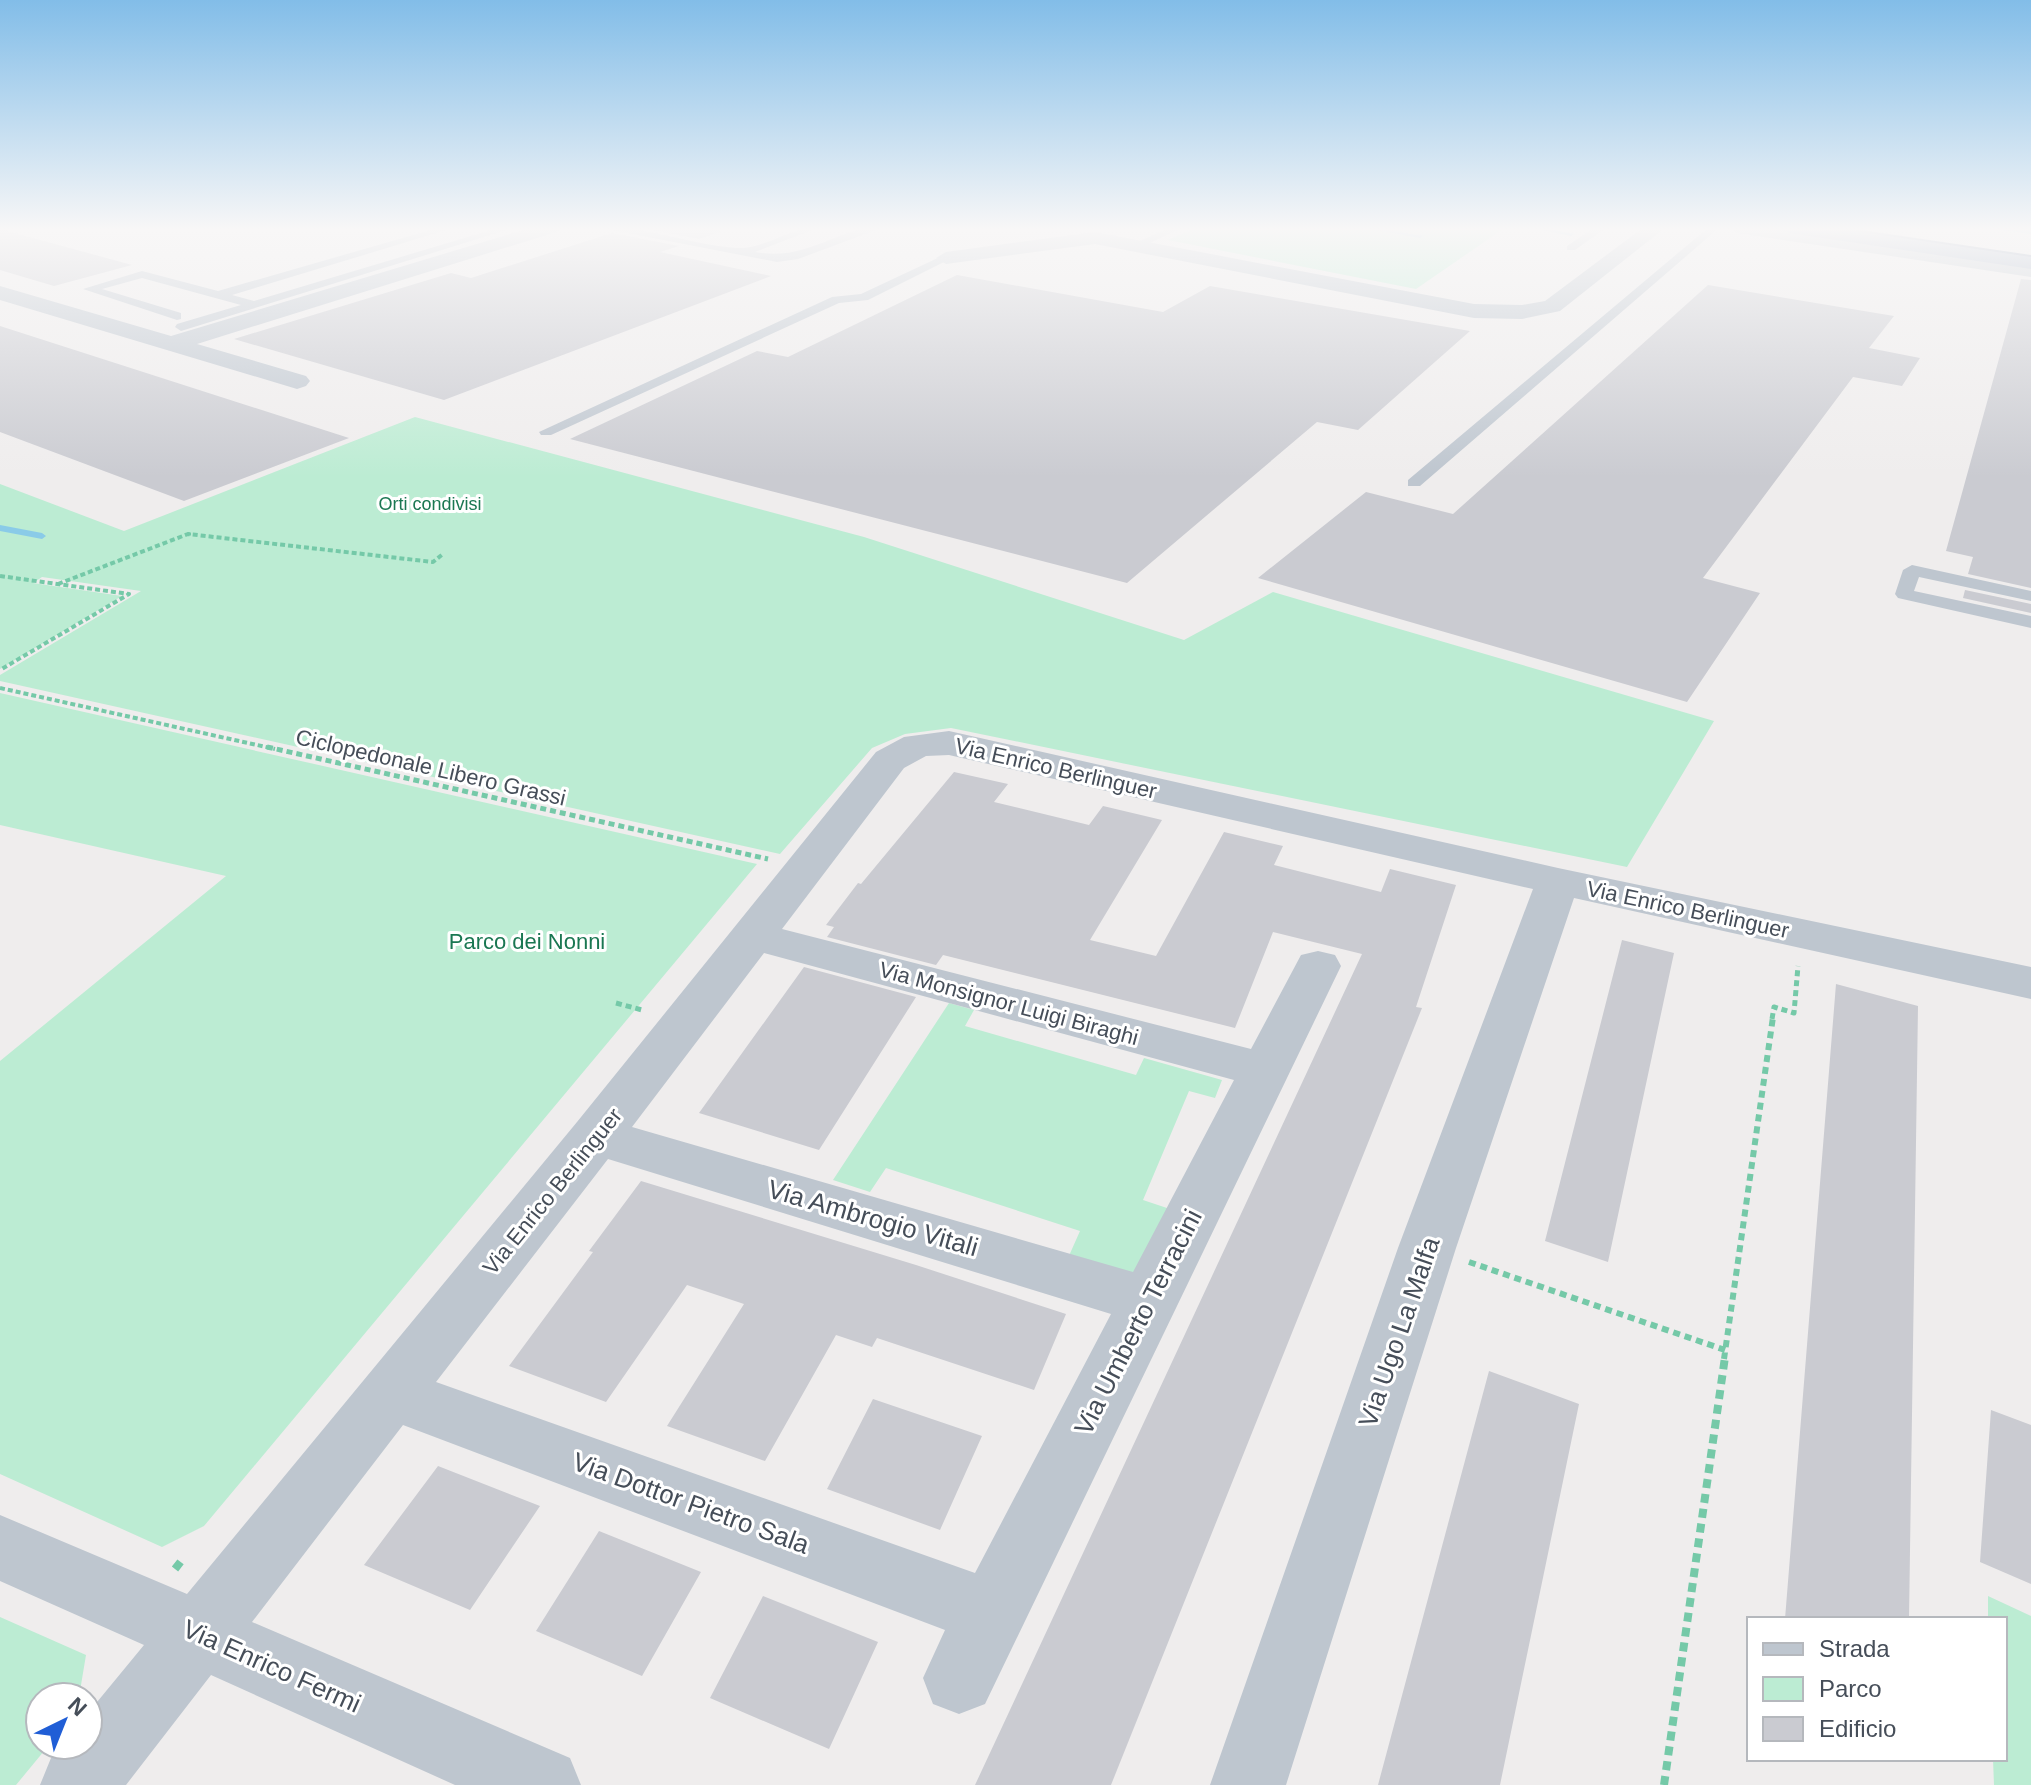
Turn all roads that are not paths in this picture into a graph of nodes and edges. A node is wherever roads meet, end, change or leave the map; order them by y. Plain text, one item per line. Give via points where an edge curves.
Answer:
1 (57, 310) edge
2 (135, 310) edge
3 (212, 310) edge
4 (237, 310) edge
5 (262, 310) edge
6 (813, 310) edge
7 (1487, 310) edge
8 (1535, 310) edge
9 (1617, 310) edge
10 (176, 329) junction
11 (297, 381) dead end
12 (546, 432) dead end
13 (1414, 483) dead end
14 (2031, 596) edge
15 (2031, 622) edge
16 (1558, 881) junction
17 (753, 936) junction
18 (1318, 966) dead end
19 (2031, 983) edge
20 (1266, 1071) junction
21 (596, 1136) junction
22 (1149, 1301) junction
23 (390, 1393) junction
24 (0, 1547) edge
25 (991, 1613) junction
26 (198, 1633) junction
27 (959, 1678) dead end
28 (78, 1785) edge
29 (543, 1785) edge
30 (1248, 1785) edge

1 - 10 street via 126,331
2 - 10 lane
3 - 10 lane
4 - 10 lane
5 - 10 street
6 - 12 lane
7 - 8 street
9 - 13 lane
10 - 11 street
14 - 15 lane via 1912,570 1904,594
16 - 17 street, Via Enrico Berlinguer via 943,743 912,747 894,756
16 - 19 street, Via Enrico Berlinguer
16 - 30 street, Via Ugo La Malfa via 1427,1248
17 - 20 street, Via Monsignor Luigi Biraghi
17 - 21 street, Via Enrico Berlinguer
18 - 20 street, Via Umberto Terracini
20 - 22 street, Via Umberto Terracini
21 - 22 street, Via Ambrogio Vitali
21 - 23 street, Via Enrico Berlinguer
22 - 25 street, Via Umberto Terracini
23 - 25 street, Via Dottor Pietro Sala
23 - 26 street, Via Enrico Berlinguer
24 - 26 street, Via Enrico Fermi
25 - 27 street, Via Umberto Terracini
26 - 28 street, Via Enrico Berlinguer
26 - 29 street, Via Enrico Fermi

